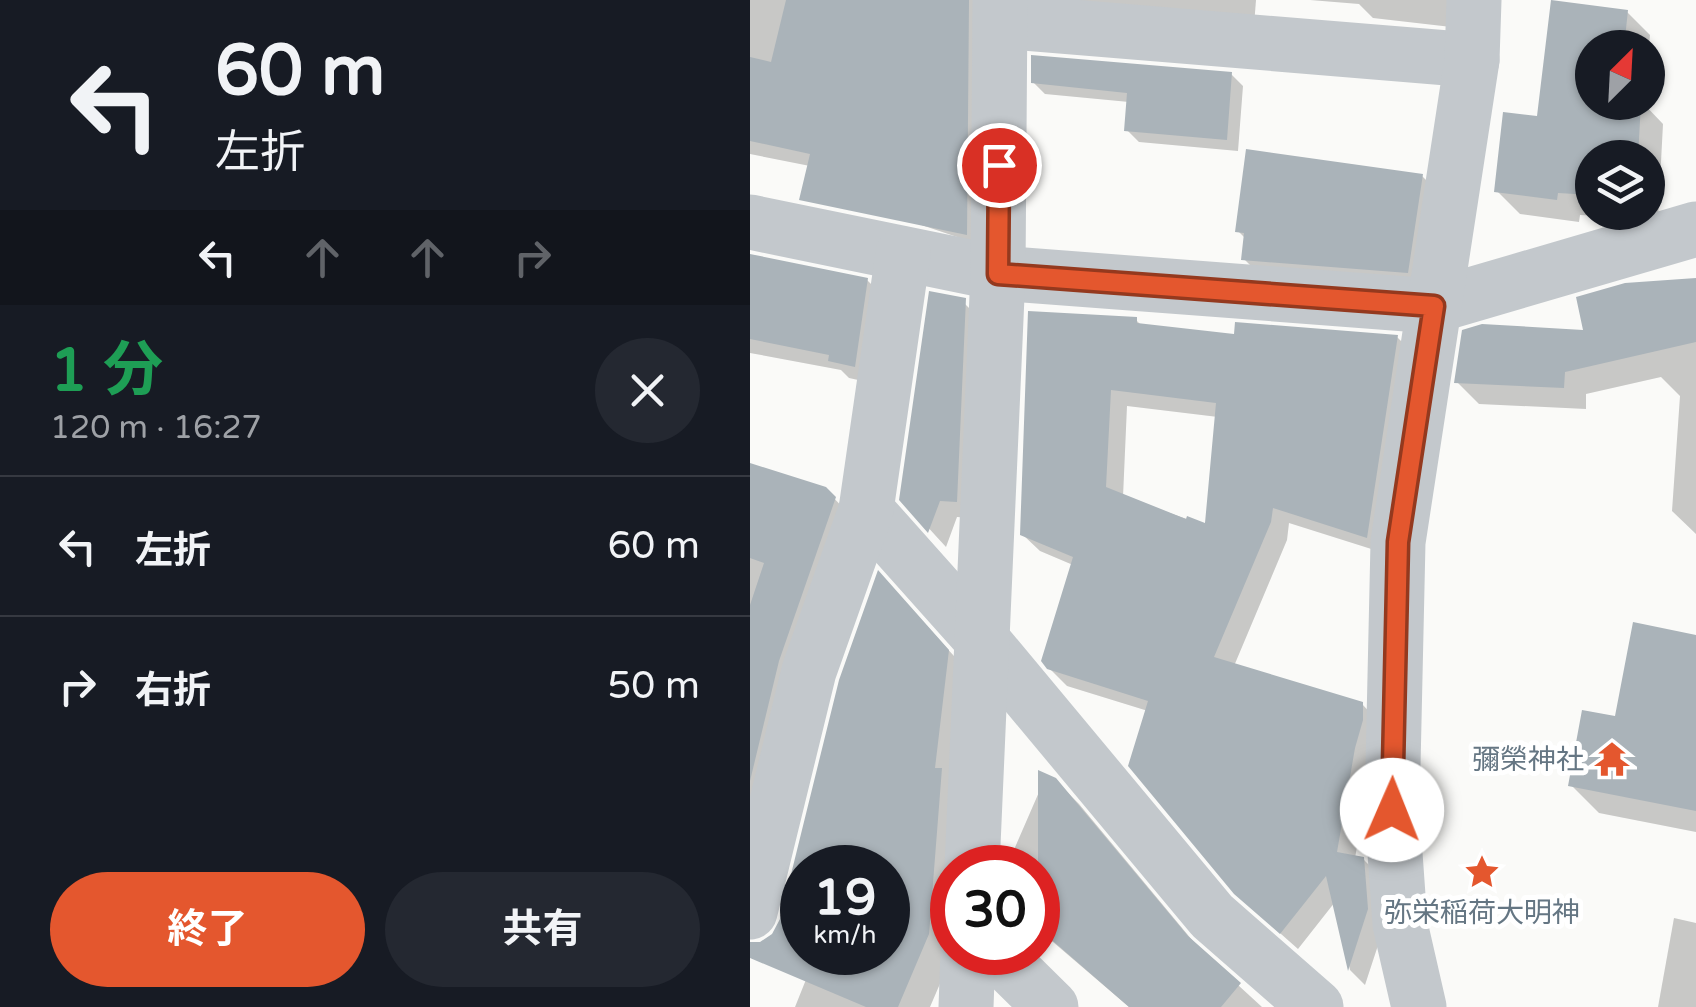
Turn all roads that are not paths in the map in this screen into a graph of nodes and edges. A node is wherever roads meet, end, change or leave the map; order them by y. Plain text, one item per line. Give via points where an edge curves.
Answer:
1 (1474, 0) edge
2 (1000, 10) edge
3 (1472, 60) junction
4 (750, 222) edge
5 (1696, 229) edge
6 (903, 254) junction
7 (998, 274) junction
8 (1434, 306) junction
9 (866, 510) junction
10 (982, 640) junction
11 (764, 803) edge
12 (973, 845) edge
13 (750, 912) edge
14 (967, 975) edge
15 (1019, 975) edge
16 (966, 1007) edge
17 (1052, 1007) edge
18 (1316, 1007) edge
19 (1420, 1007) edge

1 - 3 street
2 - 3 street
2 - 7 street
3 - 8 street
4 - 6 street
5 - 8 street
6 - 7 street
6 - 9 street
7 - 8 street
7 - 10 street
8 - 19 street via 1398,542 1392,758 1400,924
9 - 10 street
9 - 11 street
10 - 12 street
10 - 18 street via 1212,916
11 - 13 street
14 - 16 street
15 - 17 street

